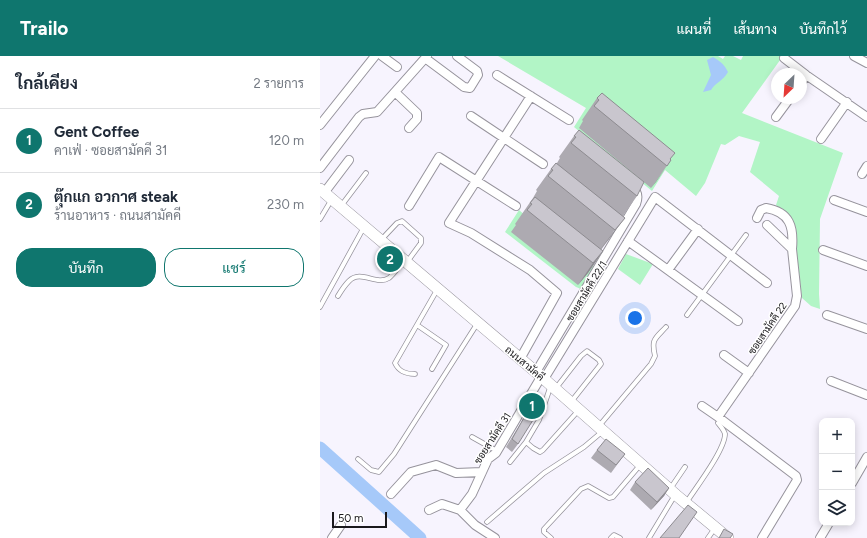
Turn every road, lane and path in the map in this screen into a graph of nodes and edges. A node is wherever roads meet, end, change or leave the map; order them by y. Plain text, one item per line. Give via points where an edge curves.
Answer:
1 (375, 56) edge
2 (382, 56) edge
3 (457, 56) edge
4 (854, 56) edge
5 (426, 57) edge
6 (784, 58) dead end
7 (867, 63) edge
8 (397, 67) dead end
9 (797, 68) edge
10 (497, 75) dead end
11 (807, 76) edge
12 (395, 92) junction
13 (531, 96) junction
14 (847, 102) junction
15 (786, 104) edge
16 (471, 116) dead end
17 (867, 116) edge
18 (776, 117) dead end
19 (569, 120) dead end
20 (320, 125) edge
21 (409, 128) dead end
22 (504, 138) junction
23 (821, 139) dead end
24 (349, 160) dead end
25 (543, 164) dead end
26 (867, 166) edge
27 (320, 168) edge
28 (366, 173) dead end
29 (862, 174) dead end
30 (476, 180) junction
31 (624, 180) edge
32 (329, 197) edge
33 (834, 200) dead end
34 (409, 206) dead end
35 (516, 206) dead end
36 (867, 212) edge
37 (757, 218) dead end
38 (320, 219) edge
39 (767, 226) dead end
40 (364, 227) junction
41 (698, 230) junction
42 (746, 235) dead end
43 (380, 240) junction
44 (628, 241) junction
45 (792, 249) junction
46 (823, 250) dead end
47 (731, 255) junction
48 (405, 262) junction
49 (867, 266) edge
50 (668, 270) junction
51 (767, 283) dead end
52 (438, 290) junction
53 (701, 295) junction
54 (338, 296) dead end
55 (320, 307) edge
56 (687, 315) dead end
57 (827, 315) dead end
58 (738, 321) dead end
59 (478, 323) junction
60 (417, 325) junction
61 (666, 327) dead end
62 (867, 330) edge
63 (724, 355) dead end
64 (520, 359) junction
65 (432, 369) dead end
66 (749, 373) junction
67 (415, 374) dead end
68 (545, 380) junction
69 (831, 381) dead end
70 (867, 395) edge
71 (575, 406) junction
72 (702, 406) dead end
73 (718, 420) junction
74 (601, 429) junction
75 (472, 437) dead end
76 (526, 442) junction
77 (497, 451) junction
78 (867, 457) edge
79 (358, 459) dead end
80 (510, 462) dead end
81 (642, 464) junction
82 (685, 467) dead end
83 (482, 472) junction
84 (855, 478) edge
85 (673, 492) junction
86 (391, 494) dead end
87 (686, 503) junction
88 (429, 510) dead end
89 (460, 510) junction
90 (487, 522) dead end
91 (341, 525) dead end
92 (827, 526) edge
93 (715, 528) junction
94 (332, 538) edge
95 (495, 538) edge
96 (551, 538) edge
97 (611, 538) edge
98 (620, 538) edge
99 (649, 538) edge
100 (708, 538) edge
101 (728, 538) edge
102 (762, 538) edge
103 (820, 538) edge

1 - 20 street
2 - 8 street
3 - 5 street via 477,71 478,74 470,88 464,87
4 - 7 street
5 - 12 street
6 - 9 street
10 - 13 street
11 - 14 street
12 - 21 street via 417,114 417,119
12 - 27 street via 377,112 362,114 359,117
13 - 19 street
13 - 22 street
14 - 17 street
14 - 23 street
15 - 18 street
16 - 22 street
22 - 25 street
22 - 30 street
24 - 32 street
26 - 29 street
28 - 32 lane
30 - 34 street via 439,157
30 - 35 street
30 - 64 street via 449,223 530,270 557,293
31 - 68 street via 635,189 638,198 598,260
32 - 38 lane
32 - 40 main road, ถนนสามัคคี
33 - 36 street
37 - 45 street, ซอยสามัคคี 22 via 761,210 766,208 778,211 786,217 792,230
39 - 45 street
40 - 43 main road, ถนนสามัคคี
40 - 55 lane
41 - 44 street, ซอยสามัคคี 22/1 via 655,197
41 - 47 street
41 - 50 street
42 - 47 lane
43 - 48 main road, ถนนสามัคคี
43 - 48 lane via 402,221 421,238 421,243
44 - 50 street
44 - 68 street, ซอยสามัคคี 22/1
45 - 66 street, ซอยสามัคคี 22 via 797,296 795,306
46 - 49 street
47 - 51 street
47 - 53 lane
48 - 52 main road, ถนนสามัคคี
48 - 54 lane via 389,278 382,280 353,277
50 - 53 street
52 - 59 main road, ถนนสามัคคี
52 - 60 lane
53 - 56 lane
53 - 58 street
57 - 62 street
59 - 64 main road, ถนนสามัคคี
59 - 79 lane via 394,454 379,472 371,470
60 - 65 lane via 446,344
60 - 67 lane via 395,363 407,374
61 - 74 lane via 652,344 655,356 651,364
63 - 66 street
64 - 68 main road, ถนนสามัคคี
66 - 73 street, ซอยสามัคคี 22
68 - 71 main road, ถนนสามัคคี
68 - 71 lane via 587,351 600,360 601,364
68 - 76 lane via 539,420
68 - 77 street, ซอยสามัคคี 31
69 - 70 street
71 - 74 main road, ถนนสามัคคี
71 - 76 lane via 542,452
72 - 73 street
73 - 87 lane via 724,430 723,442
73 - 102 street via 796,476 797,480
74 - 81 main road, ถนนสามัคคี
74 - 90 lane via 584,447 544,473
75 - 77 lane
76 - 80 lane
77 - 83 street, ซอยสามัคคี 31 via 488,459
78 - 84 street
81 - 85 main road, ถนนสามัคคี
81 - 96 lane via 609,498 588,486 581,489 544,529
82 - 85 lane
83 - 86 street via 456,473 436,465 411,472
83 - 89 street, ซอยสามัคคี 31 via 472,494
85 - 87 main road, ถนนสามัคคี
85 - 99 lane
87 - 93 main road, ถนนสามัคคี
88 - 89 street via 442,504
89 - 95 street via 475,525
91 - 94 street
92 - 103 street
93 - 100 lane
93 - 101 main road, ถนนสามัคคี
97 - 98 lane

